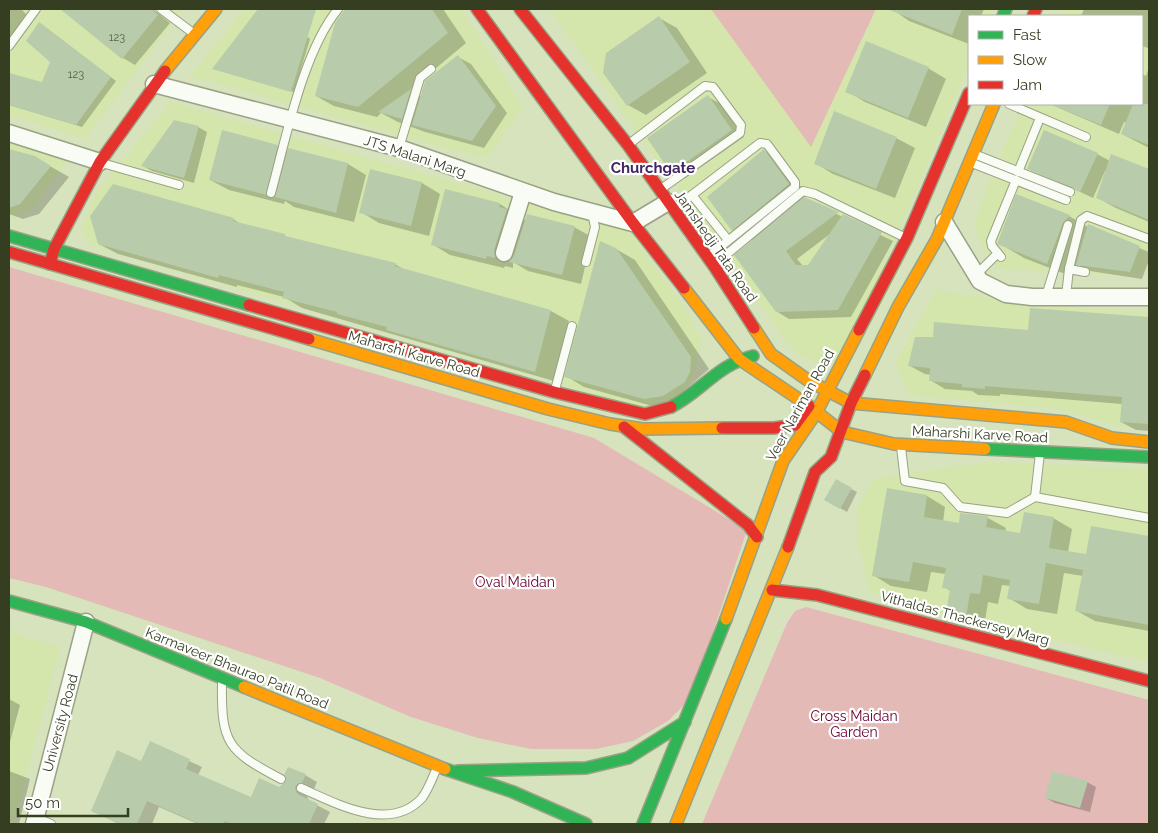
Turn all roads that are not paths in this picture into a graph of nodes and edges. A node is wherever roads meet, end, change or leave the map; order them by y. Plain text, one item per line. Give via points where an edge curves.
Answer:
1 (36, 9) edge
2 (161, 9) edge
3 (216, 9) edge
4 (338, 9) edge
5 (477, 9) edge
6 (520, 9) edge
7 (195, 34) junction
8 (9, 46) edge
9 (431, 69) dead end
10 (154, 84) junction
11 (968, 95) edge
12 (994, 105) edge
13 (1011, 105) edge
14 (1040, 118) junction
15 (291, 120) junction
16 (9, 133) edge
17 (1086, 137) dead end
18 (628, 145) junction
19 (399, 148) junction
20 (972, 158) junction
21 (100, 162) junction
22 (1017, 176) junction
23 (179, 186) dead end
24 (524, 192) junction
25 (1070, 192) dead end
26 (272, 193) dead end
27 (692, 195) junction
28 (667, 200) junction
29 (1066, 200) dead end
30 (591, 211) junction
31 (944, 222) junction
32 (633, 223) junction
33 (1068, 225) dead end
34 (9, 236) edge
35 (907, 238) junction
36 (728, 240) junction
37 (1149, 240) edge
38 (54, 249) junction
39 (9, 252) edge
40 (504, 253) dead end
41 (710, 261) junction
42 (586, 262) dead end
43 (49, 265) junction
44 (1069, 269) junction
45 (1085, 272) dead end
46 (976, 275) junction
47 (1046, 296) junction
48 (1066, 296) junction
49 (1149, 296) edge
50 (572, 326) dead end
51 (771, 354) junction
52 (739, 358) junction
53 (554, 392) junction
54 (826, 392) junction
55 (851, 403) junction
56 (812, 409) junction
57 (624, 426) junction
58 (842, 432) junction
59 (1149, 442) edge
60 (898, 444) junction
61 (864, 449) dead end
62 (1041, 452) junction
63 (847, 453) dead end
64 (831, 456) junction
65 (1149, 457) edge
66 (1035, 497) junction
67 (1149, 518) edge
68 (757, 537) junction
69 (772, 590) junction
70 (9, 601) edge
71 (86, 622) junction
72 (222, 678) junction
73 (1149, 681) edge
74 (685, 722) junction
75 (438, 766) junction
76 (450, 771) junction
77 (281, 779) dead end
78 (301, 788) dead end
79 (34, 821) edge
80 (51, 824) edge
81 (586, 824) edge
82 (643, 824) edge
83 (676, 824) edge

1 - 8 lane
2 - 7 lane
3 - 7 main road
4 - 15 lane via 318,39
5 - 32 main road via 537,82
6 - 18 main road, Jamshedji Tata Road via 560,67
7 - 10 main road
9 - 19 lane via 420,78
10 - 15 street, JTS Malani Marg
10 - 21 main road
11 - 35 main road, Veer Nariman Road
12 - 20 main road
13 - 14 lane
14 - 17 lane
14 - 22 lane
15 - 19 street, JTS Malani Marg
15 - 26 lane
16 - 21 street
18 - 28 main road, Jamshedji Tata Road
18 - 28 lane via 705,86 713,87 741,125 740,133
19 - 24 street, JTS Malani Marg
20 - 22 lane
20 - 31 main road
21 - 23 lane
21 - 38 main road
22 - 25 lane
22 - 29 lane
22 - 46 lane via 991,241 999,255
24 - 30 street, JTS Malani Marg
24 - 40 street
27 - 28 lane
27 - 36 lane
27 - 36 lane via 760,143 766,144 795,182 795,187
28 - 32 street
28 - 41 main road, Jamshedji Tata Road
30 - 32 street, JTS Malani Marg
30 - 42 lane via 595,228
31 - 46 street
31 - 55 main road
32 - 52 main road
33 - 47 lane
34 - 38 main road, Maharshi Karve Road
35 - 41 lane via 803,191
35 - 54 main road, Veer Nariman Road
36 - 41 lane
37 - 44 lane via 1087,216 1081,220
38 - 43 main road
38 - 53 main road, Maharshi Karve Road
39 - 43 main road, Maharshi Karve Road
41 - 51 main road, Jamshedji Tata Road
43 - 57 main road, Maharshi Karve Road via 548,409
44 - 45 lane
44 - 48 lane
46 - 47 street via 980,281 1006,294
47 - 48 street
48 - 49 street
50 - 53 lane
51 - 52 main road
51 - 54 main road, Jamshedji Tata Road
52 - 53 main road, Maharshi Karve Road via 721,367 674,406 659,412 645,414
52 - 56 main road
54 - 55 main road, Maharshi Karve Road
54 - 56 main road, Veer Nariman Road
55 - 58 main road
55 - 59 main road, Maharshi Karve Road via 1066,422 1112,438
56 - 57 main road, Maharshi Karve Road via 795,425 774,428 643,429
56 - 58 main road, Maharshi Karve Road
56 - 68 main road, Veer Nariman Road via 783,461
57 - 68 main road via 748,525
58 - 60 main road, Maharshi Karve Road
58 - 64 main road
60 - 61 main road
60 - 62 main road, Maharshi Karve Road
60 - 66 lane via 905,481 943,488 960,507 1007,513
62 - 65 main road, Maharshi Karve Road
62 - 66 lane
63 - 64 main road
64 - 69 main road via 815,472
66 - 67 lane
68 - 74 main road, Veer Nariman Road
69 - 73 main road, Vithaldas Thackersey Marg via 817,595
69 - 83 main road
70 - 71 main road, Karmaveer Bhaurao Patil Road
71 - 72 main road, Karmaveer Bhaurao Patil Road
71 - 79 street, University Road
72 - 75 main road, Karmaveer Bhaurao Patil Road
72 - 77 lane via 222,710 230,744 247,761
74 - 76 main road via 628,758 586,768
74 - 82 main road, Veer Nariman Road
75 - 76 main road, Karmaveer Bhaurao Patil Road
75 - 78 lane via 415,804 396,816 385,818 358,813
76 - 81 main road, Karmaveer Bhaurao Patil Road via 513,792
79 - 80 lane

